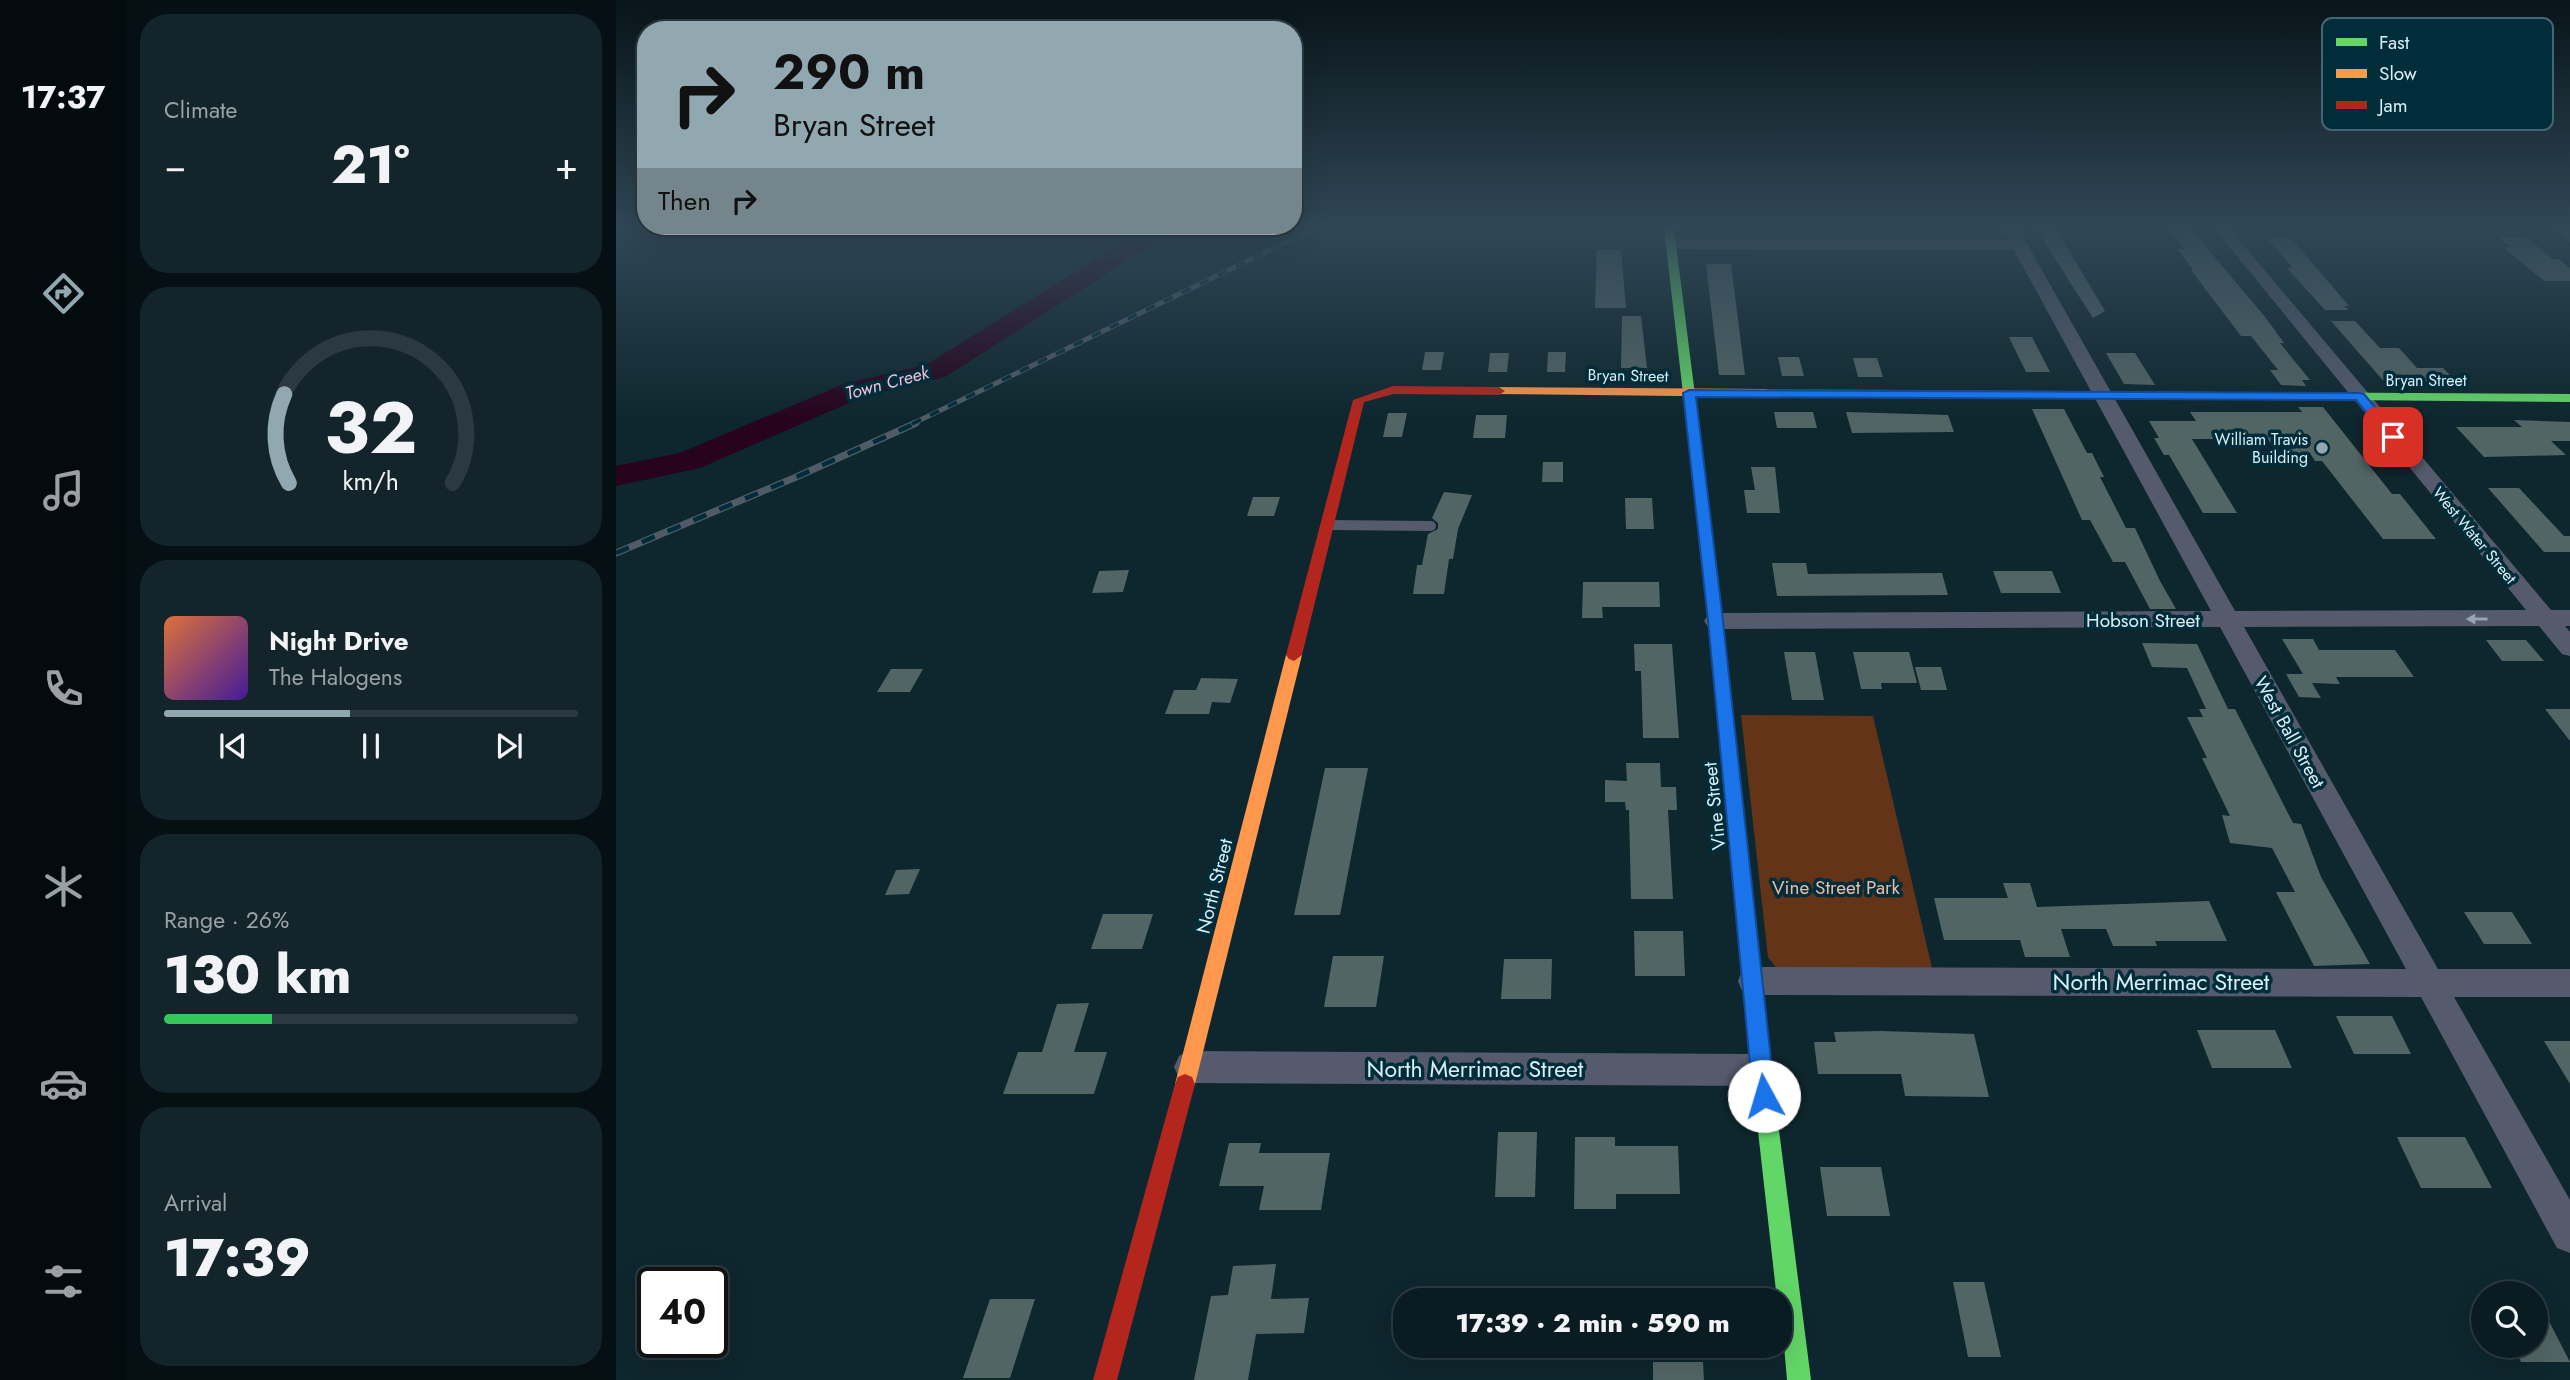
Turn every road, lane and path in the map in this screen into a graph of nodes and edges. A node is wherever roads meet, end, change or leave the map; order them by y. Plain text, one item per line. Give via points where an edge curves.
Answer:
1 (1677, 292) edge
2 (2046, 292) edge
3 (2274, 292) edge
4 (1689, 393) junction
5 (2102, 396) junction
6 (2360, 397) junction
7 (2570, 398) edge
8 (1359, 400) joint
9 (1328, 525) junction
10 (1431, 526) dead end
11 (2545, 618) junction
12 (2570, 618) edge
13 (2227, 620) junction
14 (1716, 621) junction
15 (2570, 648) edge
16 (1753, 981) junction
17 (2430, 983) junction
18 (2570, 983) edge
19 (1190, 1068) junction
20 (1761, 1070) junction
21 (2570, 1235) edge
22 (1105, 1380) edge
23 (1799, 1380) edge

1 - 4 street, Vine Street
2 - 5 street, West Ball Street
3 - 6 street, West Water Street
4 - 5 street, Bryan Street
4 - 8 street, Bryan Street via 1393,390
4 - 14 street, Vine Street
5 - 6 street, Bryan Street
5 - 13 street, West Ball Street
6 - 7 street, Bryan Street
6 - 11 street, West Water Street
8 - 9 street, North Street
9 - 10 lane
9 - 19 street, North Street
11 - 12 street, Hobson Street
11 -> 13 street, Hobson Street
11 - 15 street, West Water Street
13 - 14 street, Hobson Street
13 - 17 street, West Ball Street
14 - 16 street, Vine Street
16 - 17 street, North Merrimac Street
16 - 20 street, Vine Street
17 - 18 street, North Merrimac Street
17 - 21 street, West Ball Street
19 - 20 street, North Merrimac Street
19 - 22 street, North Street
20 - 23 street, Vine Street

